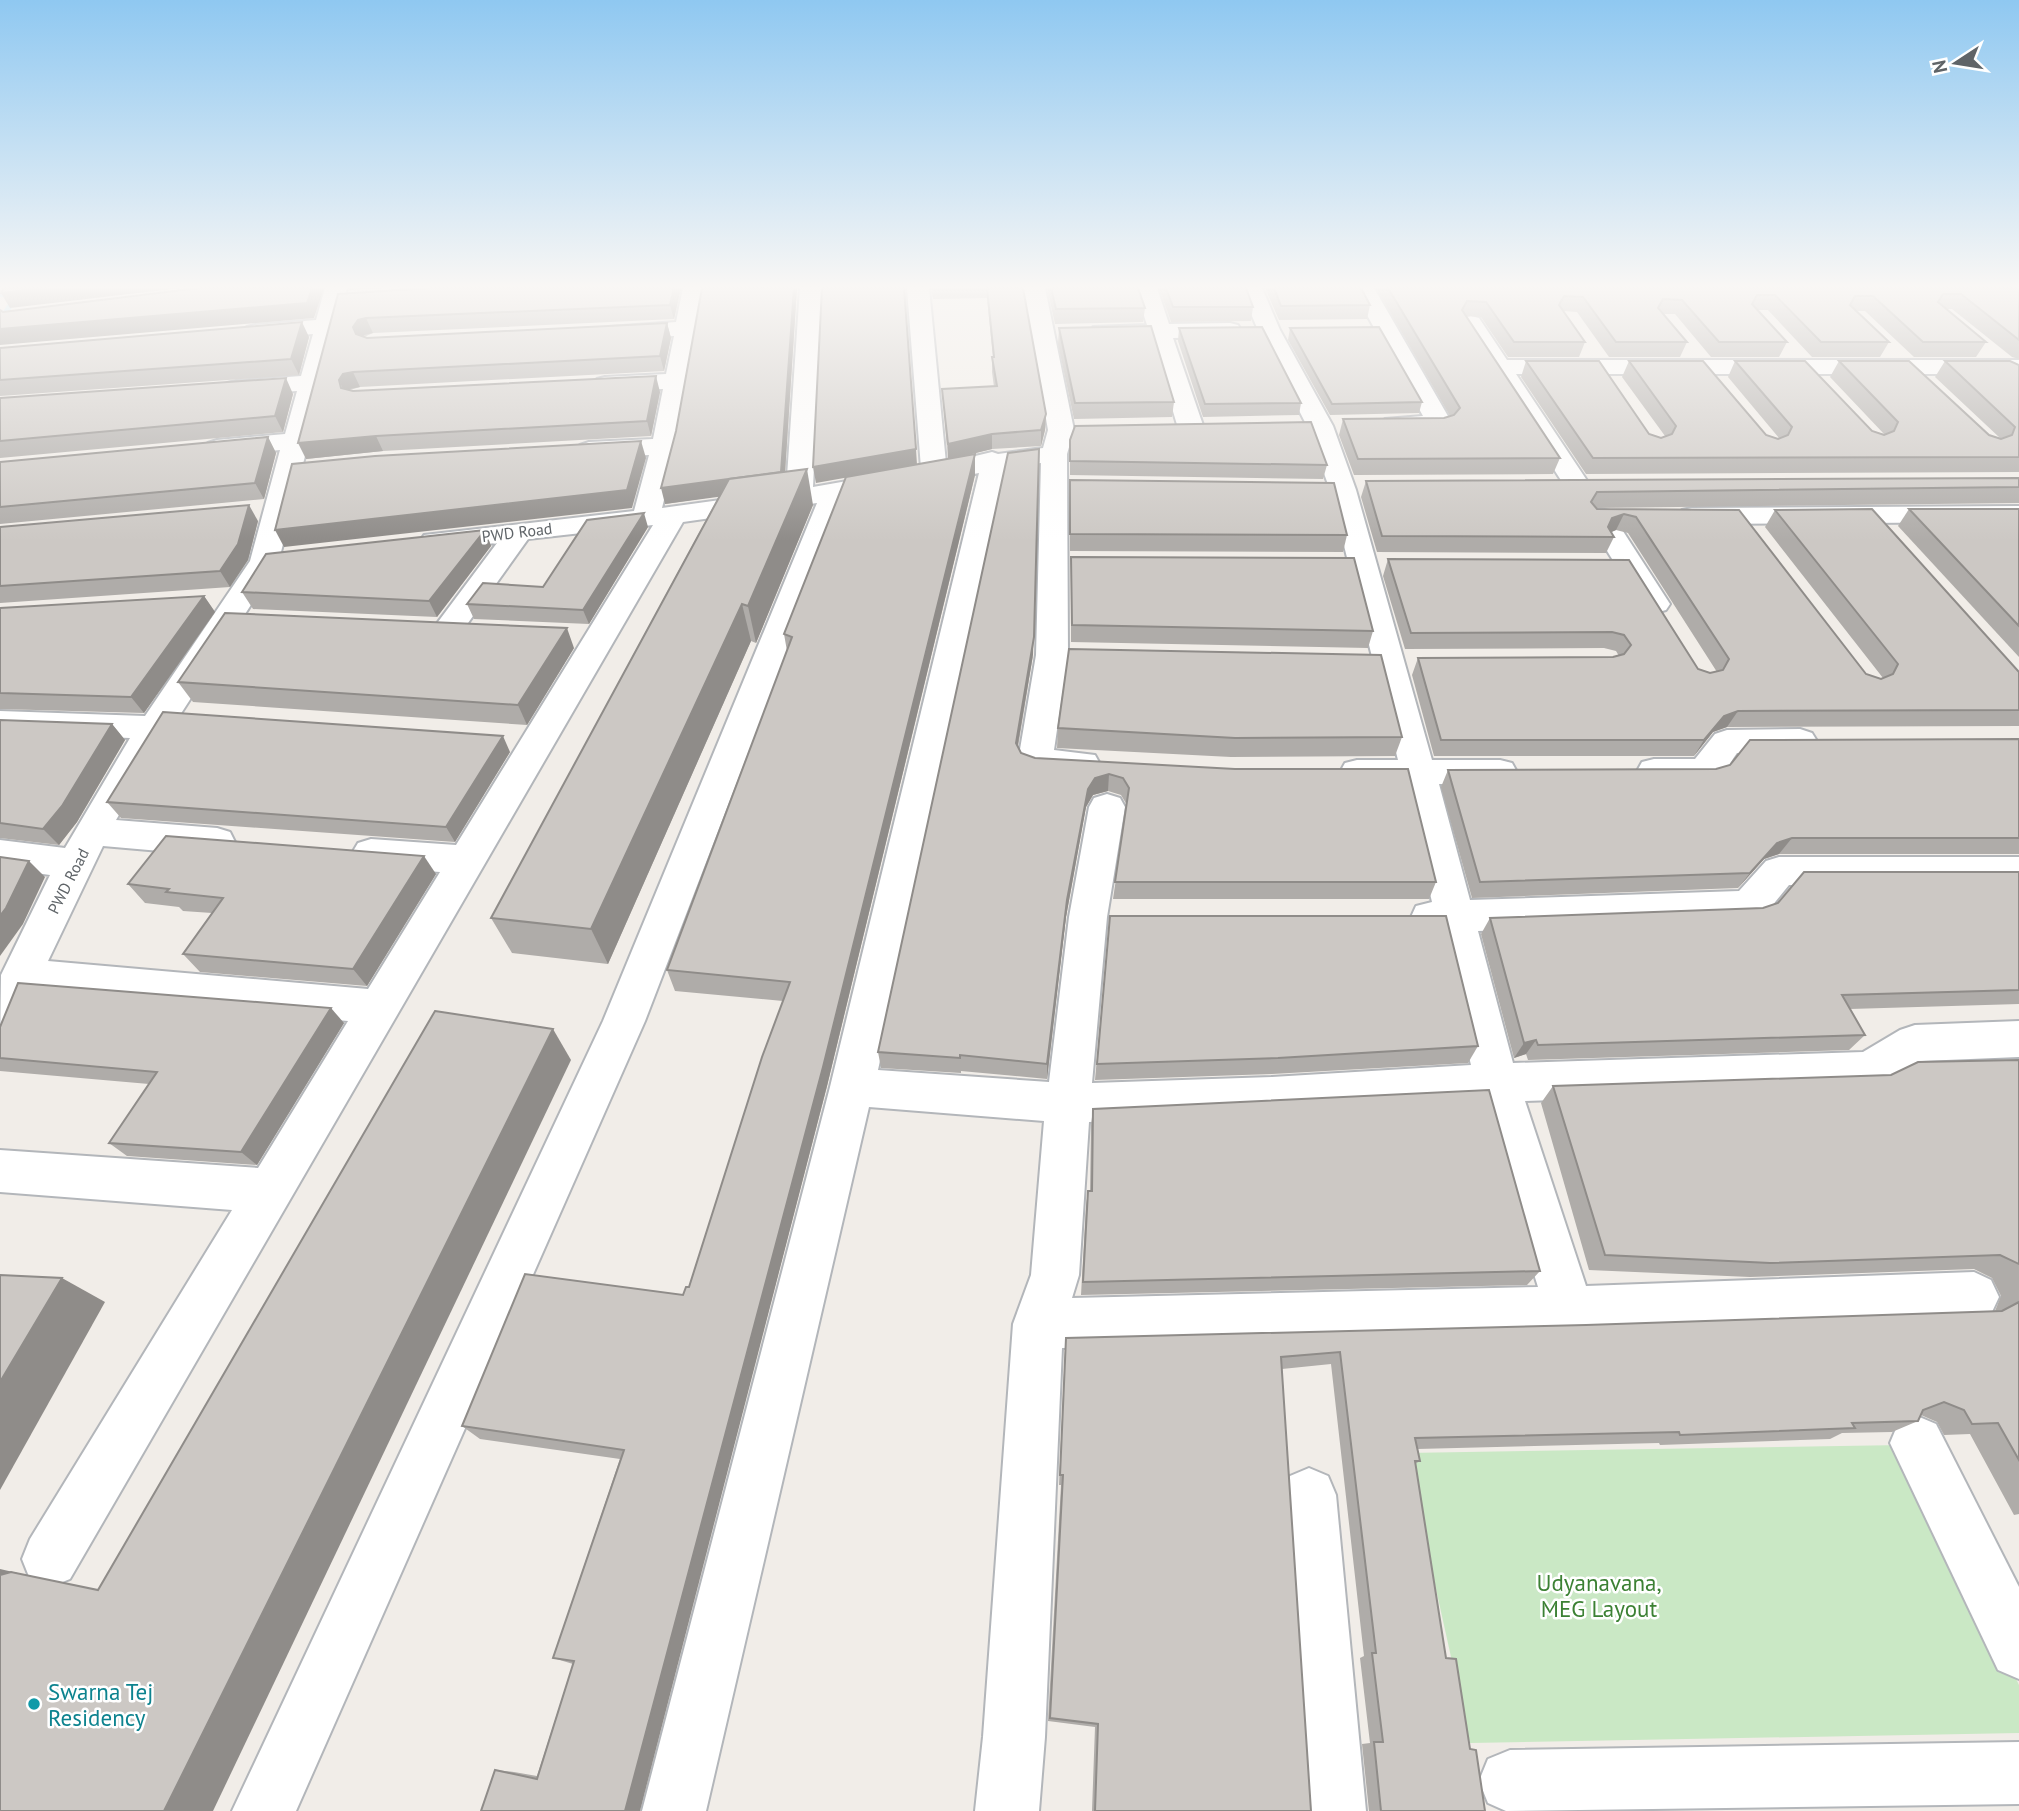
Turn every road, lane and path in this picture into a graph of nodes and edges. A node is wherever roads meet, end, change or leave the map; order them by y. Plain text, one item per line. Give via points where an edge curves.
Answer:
1 (314, 373) edge
2 (679, 373) edge
3 (813, 373) edge
4 (925, 373) edge
5 (1065, 373) edge
6 (1172, 373) edge
7 (1299, 373) edge
8 (1411, 373) edge
9 (1504, 373) edge
10 (1604, 373) edge
11 (1707, 373) edge
12 (1810, 373) edge
13 (1913, 373) edge
14 (677, 381) junction
15 (311, 383) junction
16 (580, 386) edge
17 (1719, 386) edge
18 (1615, 388) edge
19 (216, 390) edge
20 (1935, 392) edge
21 (1830, 394) edge
22 (1373, 425) edge
23 (1216, 427) edge
24 (1165, 428) edge
25 (1191, 428) junction
26 (1067, 438) junction
27 (296, 441) junction
28 (664, 446) junction
29 (188, 451) edge
30 (570, 451) edge
31 (992, 460) junction
32 (315, 470) edge
33 (287, 472) junction
34 (934, 472) junction
35 (1549, 485) edge
36 (1577, 485) junction
37 (1604, 485) edge
38 (817, 494) junction
39 (1874, 507) junction
40 (278, 508) junction
41 (250, 510) edge
42 (2009, 514) edge
43 (660, 515) junction
44 (1670, 516) edge
45 (1628, 517) edge
46 (520, 531) junction
47 (2019, 534) edge
48 (412, 544) edge
49 (1897, 546) edge
50 (304, 556) edge
51 (264, 561) junction
52 (202, 600) edge
53 (243, 613) junction
54 (447, 630) edge
55 (1673, 632) edge
56 (206, 716) edge
57 (160, 720) junction
58 (0, 722) edge
59 (1838, 741) edge
60 (1526, 771) edge
61 (1622, 771) edge
62 (1324, 772) edge
63 (1417, 772) junction
64 (246, 844) edge
65 (85, 848) junction
66 (342, 851) edge
67 (0, 854) edge
68 (467, 860) junction
69 (2019, 871) edge
70 (1402, 917) edge
71 (1456, 917) junction
72 (21, 975) junction
73 (379, 1007) junction
74 (0, 1032) edge
75 (2019, 1039) edge
76 (1497, 1083) junction
77 (852, 1087) junction
78 (1068, 1103) junction
79 (0, 1171) edge
80 (269, 1191) junction
81 (1974, 1297) dead end
82 (1570, 1311) junction
83 (1038, 1324) junction
84 (1917, 1443) edge
85 (1309, 1495) dead end
86 (50, 1559) dead end
87 (2019, 1649) edge
88 (2019, 1773) edge
89 (1510, 1781) dead end
90 (264, 1811) edge
91 (674, 1811) edge
92 (1007, 1811) edge
93 (1334, 1811) edge

1 - 15 street, PWD Road
2 - 14 street
3 - 38 street
4 - 34 street
5 - 26 street
6 - 25 street
7 - 63 street via 1343,488
8 - 22 street via 1439,423
9 - 36 street
10 - 18 street
11 - 17 street
12 - 21 street
13 - 20 street
14 - 16 street
14 - 28 street
15 - 19 street
15 - 27 street, PWD Road
23 - 25 street
24 - 25 street
26 - 31 street, PWD Road
26 - 78 street via 1065,655 1035,761 1110,786 1109,917
27 - 29 street
27 - 33 street, PWD Road
28 - 30 street
28 - 43 street
31 - 34 street, PWD Road
31 - 77 street via 983,517
32 - 33 street
33 - 40 street, PWD Road
34 - 38 street, PWD Road
35 - 36 street
36 - 37 street
38 - 43 street, PWD Road
38 - 90 street via 624,1021
39 - 42 street
39 - 44 street via 1748,527
39 - 49 street
40 - 41 street
40 - 51 street, PWD Road
42 - 47 street
43 - 46 street, PWD Road
43 - 68 street via 524,739
45 - 55 street via 1600,517 1618,565
46 - 48 street, PWD Road
46 - 54 street
50 - 51 street
51 - 53 street, PWD Road
52 - 53 street
53 - 57 street, PWD Road
56 - 57 street
57 - 58 street
57 - 65 street, PWD Road
59 - 61 street via 1727,742 1705,771
60 - 63 street
62 - 63 street
63 - 71 street
64 - 65 street
65 - 67 street
65 - 72 street, PWD Road
66 - 68 street
68 - 73 street
69 - 71 street via 1779,871 1749,906
70 - 71 street
71 - 76 street
72 - 73 street
72 - 74 street, PWD Road
73 - 80 street
75 - 76 street via 1915,1042 1870,1071
76 - 78 street
76 - 82 street
77 - 78 street
77 - 91 street
78 - 83 street via 1055,1275
79 - 80 street
80 - 86 street
81 - 82 street
82 - 83 street
83 - 92 street
84 - 87 street
85 - 93 street
88 - 89 street

